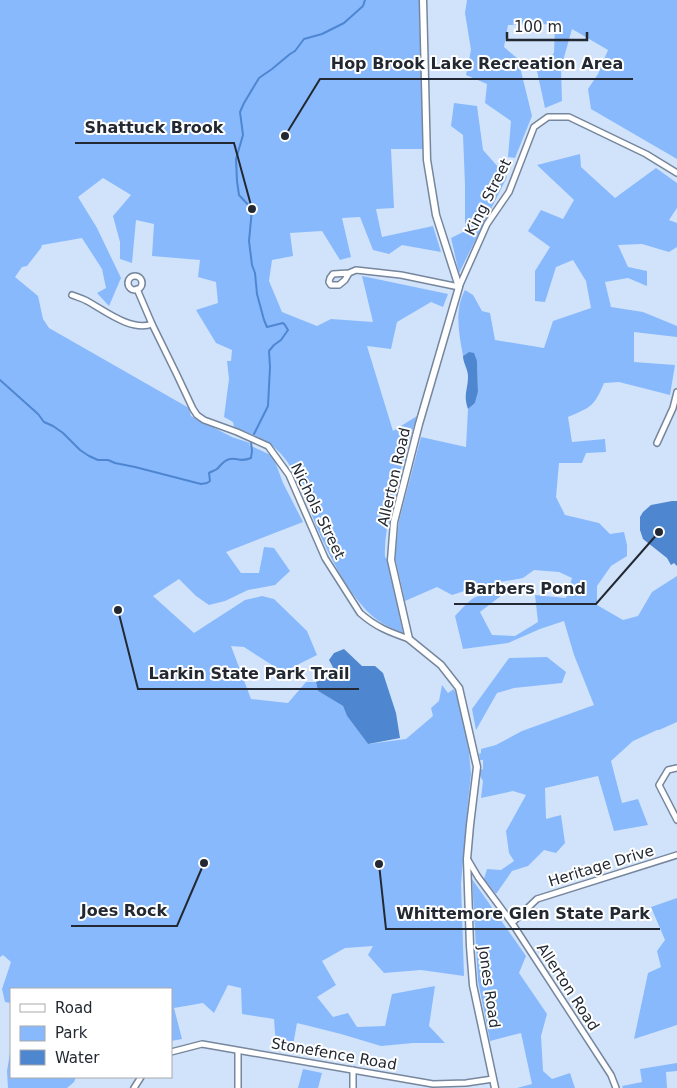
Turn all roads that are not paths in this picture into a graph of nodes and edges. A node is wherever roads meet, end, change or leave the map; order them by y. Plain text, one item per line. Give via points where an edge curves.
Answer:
1 (423, 0) edge
2 (677, 173) edge
3 (349, 273) dead end
4 (459, 287) junction
5 (137, 289) dead end
6 (72, 295) dead end
7 (152, 324) junction
8 (677, 392) edge
9 (657, 443) dead end
10 (409, 639) junction
11 (677, 768) edge
12 (677, 820) edge
13 (677, 855) edge
14 (467, 859) junction
15 (512, 923) junction
16 (238, 1051) junction
17 (172, 1052) edge
18 (353, 1070) junction
19 (493, 1079) junction
20 (238, 1088) edge
21 (353, 1088) edge
22 (495, 1088) edge
23 (616, 1088) edge

1 - 4 street via 427,160 436,215
2 - 4 street, King Street via 646,154 569,118 548,117 534,127 509,192 487,224
3 - 4 street via 356,270 402,275
4 - 10 street, Allerton Road via 394,522 391,560
5 - 7 street
6 - 7 street via 130,325
7 - 10 street, Nichols Street via 197,415 268,446 289,475 324,558 360,613 387,632
8 - 9 street via 674,408
10 - 14 street via 441,665 459,688 477,767
11 - 12 street via 668,770 659,785
13 - 15 street, Heritage Drive via 537,899
14 - 15 street, Allerton Road
14 - 19 street, Jones Road via 472,975
15 - 23 street, Allerton Road
16 - 17 street, Stonefence Road via 202,1044
16 - 18 street, Stonefence Road
16 - 20 street
18 - 19 street, Stonefence Road via 434,1084
18 - 21 street
19 - 22 street, Jones Road

